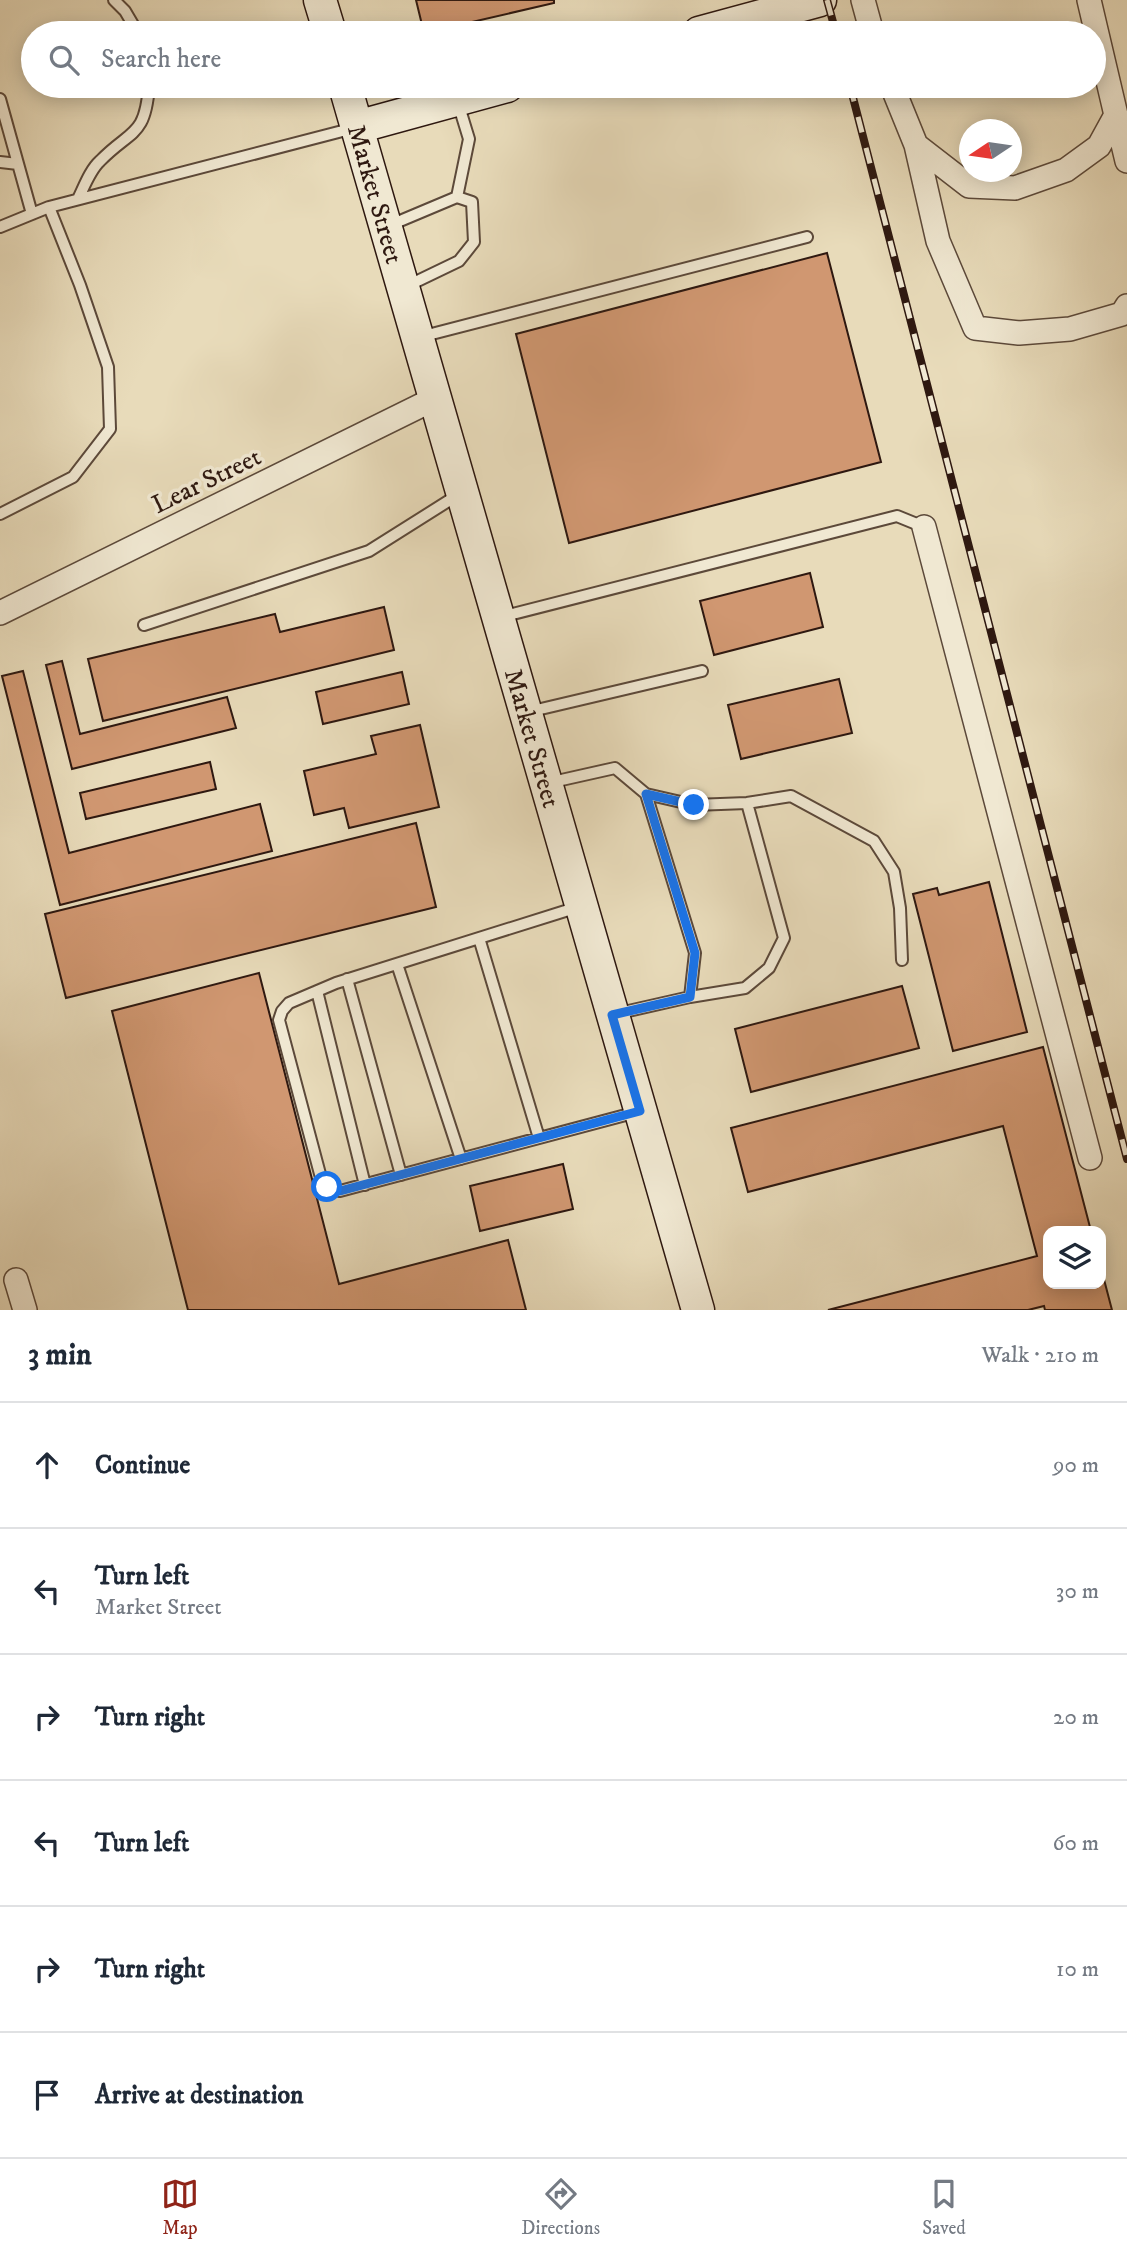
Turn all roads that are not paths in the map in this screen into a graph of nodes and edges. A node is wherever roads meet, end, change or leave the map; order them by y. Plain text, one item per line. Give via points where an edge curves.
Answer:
1 (114, 0) edge
2 (320, 0) edge
3 (820, 0) edge
4 (863, 0) edge
5 (1089, 0) edge
6 (131, 21) edge
7 (326, 21) edge
8 (743, 21) edge
9 (869, 21) edge
10 (1094, 21) edge
11 (1106, 72) edge
12 (147, 98) edge
13 (349, 98) edge
14 (464, 98) edge
15 (897, 98) edge
16 (0, 99) edge
17 (457, 100) junction
18 (1116, 115) junction
19 (357, 127) junction
20 (916, 145) junction
21 (1127, 161) edge
22 (0, 162) edge
23 (18, 164) junction
24 (457, 197) junction
25 (78, 199) junction
26 (50, 207) junction
27 (32, 214) junction
28 (385, 227) junction
29 (0, 228) edge
30 (807, 237) dead end
31 (402, 288) junction
32 (1127, 306) edge
33 (416, 338) junction
34 (436, 398) junction
35 (463, 492) junction
36 (0, 514) edge
37 (924, 527) joint
38 (0, 613) edge
39 (498, 617) junction
40 (144, 625) dead end
41 (702, 671) dead end
42 (528, 712) junction
43 (545, 784) junction
44 (646, 794) junction
45 (747, 803) junction
46 (581, 906) junction
47 (479, 938) junction
48 (902, 960) dead end
49 (397, 964) junction
50 (347, 979) junction
51 (317, 991) junction
52 (690, 997) junction
53 (612, 1015) junction
54 (640, 1111) junction
55 (539, 1138) junction
56 (1090, 1158) dead end
57 (461, 1159) junction
58 (401, 1175) junction
59 (365, 1185) junction
60 (16, 1280) dead end
61 (25, 1310) edge
62 (698, 1310) edge

1 - 6 lane
2 - 7 main road
3 - 8 main road
4 - 9 street
5 - 10 street
11 - 18 street
12 - 25 lane via 143,122 98,162
13 - 19 main road, Market Street
14 - 17 main road
15 - 20 street
16 - 23 lane
17 - 19 main road
17 - 24 lane via 469,139
18 - 20 street via 1099,146 1066,170 1015,188 969,186
18 - 21 street
19 - 25 lane
19 - 28 main road, Market Street
20 - 32 street via 938,241 975,328 1019,333 1070,329 1122,314
22 - 23 lane
23 - 27 lane
24 - 28 lane
24 - 31 lane via 472,202 474,242 459,261
25 - 26 lane
26 - 27 lane
26 - 36 lane via 108,367 110,429 73,477
27 - 29 lane
28 - 31 main road, Market Street
30 - 33 lane
31 - 33 main road, Market Street
33 - 34 main road, Market Street
34 - 35 main road, Market Street
34 - 38 street, Lear Street
35 - 39 main road, Market Street
35 - 40 lane via 369,551
37 - 39 lane via 897,516
37 - 56 street
39 - 42 main road, Market Street
41 - 42 lane
42 - 43 main road, Market Street
43 - 44 lane via 615,768
43 - 46 main road, Market Street
44 - 45 lane via 694,805
44 - 52 lane via 695,953
45 - 48 lane via 791,796 874,841 894,872
45 - 52 lane via 784,938 769,968 745,988
46 - 47 lane
46 - 53 main road, Market Street
47 - 49 lane
47 - 55 lane
49 - 50 lane
49 - 57 lane
50 - 51 lane
50 - 58 lane
51 - 59 lane
51 - 59 lane via 289,1003 279,1020 320,1174 327,1187 340,1191
52 - 53 lane
53 - 54 main road, Market Street
54 - 55 lane
54 - 62 main road, Market Street
55 - 57 lane
57 - 58 lane
58 - 59 lane
60 - 61 street

